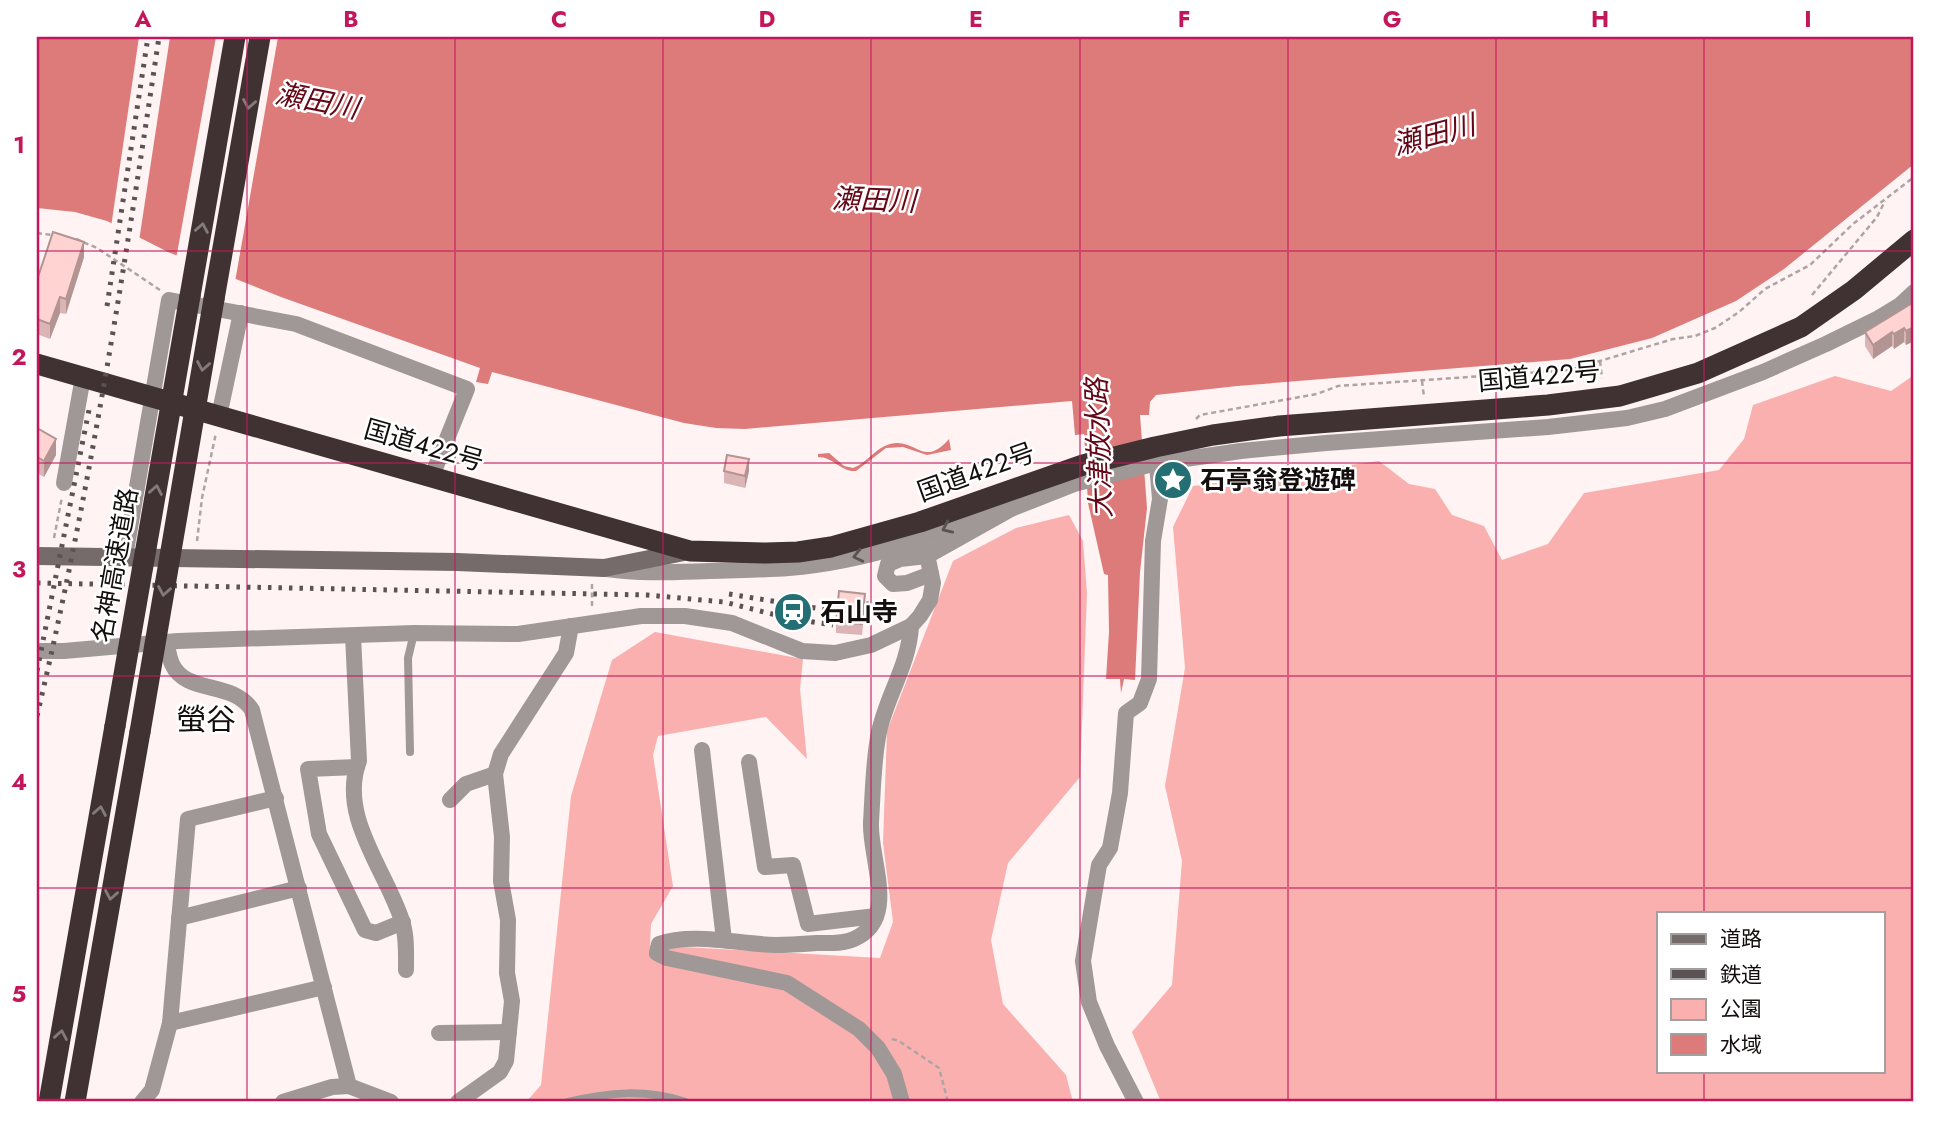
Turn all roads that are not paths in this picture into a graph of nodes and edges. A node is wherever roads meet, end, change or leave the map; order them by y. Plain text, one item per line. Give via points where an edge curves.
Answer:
1 (235, 37) edge
2 (260, 37) edge
3 (1914, 240) edge
4 (1914, 292) edge
5 (241, 313) junction
6 (37, 364) edge
7 (83, 377) junction
8 (152, 397) junction
9 (1548, 405) junction
10 (219, 416) junction
11 (1548, 427) junction
12 (1154, 452) junction
13 (432, 476) junction
14 (64, 483) road end
15 (922, 530) junction
16 (690, 551) junction
17 (44, 556) edge
18 (927, 556) junction
19 (125, 557) junction
20 (598, 573) junction
21 (931, 574) junction
22 (577, 625) junction
23 (911, 626) junction
24 (414, 634) junction
25 (353, 636) junction
26 (166, 642) junction
27 (37, 650) edge
28 (702, 750) dead end
29 (410, 752) dead end
30 (749, 762) dead end
31 (357, 767) junction
32 (495, 774) junction
33 (276, 798) junction
34 (450, 800) dead end
35 (299, 888) junction
36 (876, 916) junction
37 (179, 918) junction
38 (403, 922) junction
39 (724, 940) junction
40 (406, 970) dead end
41 (324, 987) junction
42 (170, 1023) junction
43 (509, 1032) junction
44 (439, 1033) dead end
45 (349, 1086) junction
46 (49, 1102) edge
47 (75, 1102) edge
48 (142, 1102) edge
49 (283, 1102) edge
50 (394, 1102) edge
51 (458, 1102) edge
52 (568, 1102) edge
53 (686, 1102) edge
54 (902, 1102) edge
55 (1136, 1102) edge

46 -> 1 highway, 名神高速道路, bridge
2 -> 47 highway, 名神高速道路, bridge
3 - 9 highway, 国道422号 via 1801,327 1731,359 1657,386 1604,399
4 - 11 street via 1877,319 1826,344 1665,410
5 - 8 street via 169,300
5 - 10 street
5 - 13 street via 296,324 467,389
6 - 7 highway, 国道422号
7 - 8 highway, 国道422号
7 - 14 street
8 - 10 highway, 国道422号
8 - 19 street
9 - 11 street
9 - 12 highway, 国道422号 via 1279,426 1189,440
10 - 13 highway, 国道422号
11 - 12 street via 1241,451
12 - 15 highway, 国道422号 via 1083,465 1010,489
12 - 18 street via 1011,509
12 - 55 street via 1160,499 1153,541 1149,679 1140,703 1126,713 1120,793 1110,848 1099,864 1083,961 1088,1002
13 - 16 highway, 国道422号
15 - 16 highway, 国道422号 via 798,552
15 - 18 street
15 -> 20 street via 858,556 790,568
16 - 20 street
17 - 19 street
18 - 21 street
18 - 21 street via 894,561 888,564 885,576 900,584
19 - 20 street via 457,562
21 - 23 street via 930,600
22 - 23 street via 641,616 685,616 732,623 802,651 835,653 871,645
22 - 24 street via 518,634
22 - 32 street via 566,653 501,754
23 - 36 street via 906,660 880,732 871,829 881,901
24 - 25 street
24 - 29 lane via 408,658
25 - 26 street
25 - 31 street
26 - 27 street
26 - 33 street via 173,666 186,679 246,700
28 - 39 street
30 - 36 street via 765,867 793,865 808,924
31 - 38 street via 353,778 359,824
31 - 38 street via 308,769 319,834 365,930 376,933
32 - 34 street via 466,784
32 - 43 street via 501,881 508,920
33 - 35 street
33 - 37 street via 188,819
35 - 37 street
35 - 41 street
36 - 39 street via 867,930 837,943 774,945
37 - 42 street
38 - 40 street
39 - 54 street via 669,940 659,944 657,953 786,984 859,1028 894,1074
41 - 42 street
41 - 45 street
42 - 48 street via 152,1090
43 - 44 street
43 - 51 street via 500,1072
45 - 49 street
45 - 50 street
52 - 53 lane via 626,1092 666,1095

